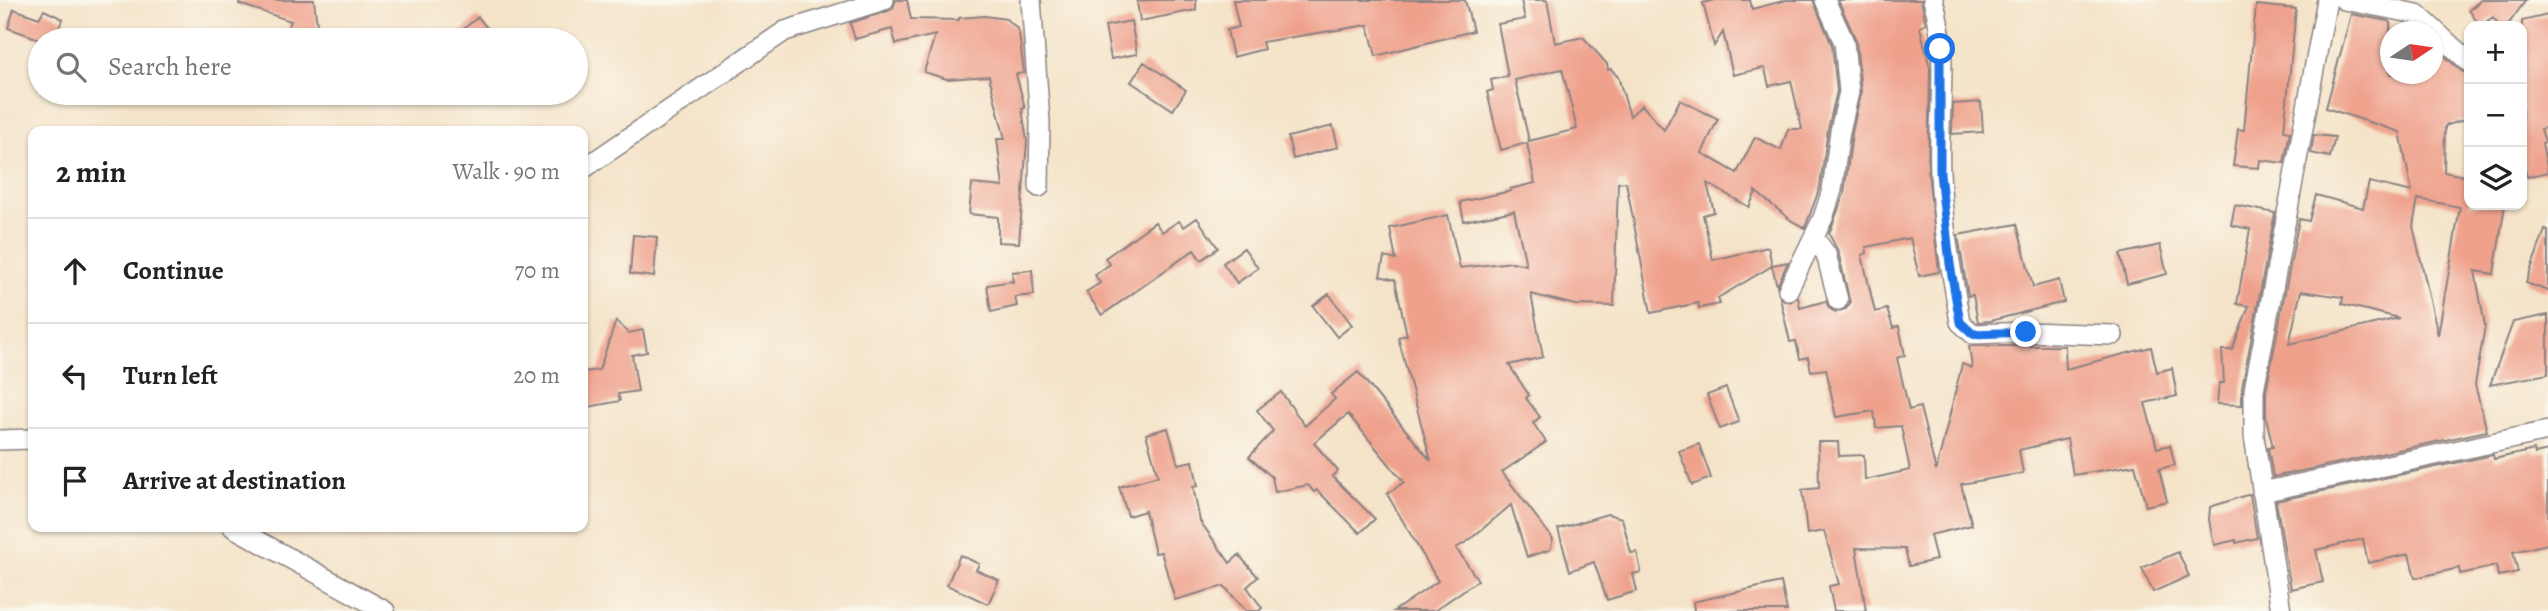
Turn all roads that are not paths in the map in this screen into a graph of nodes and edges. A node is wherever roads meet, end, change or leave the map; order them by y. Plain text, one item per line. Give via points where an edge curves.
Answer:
1 (884, 0) edge
2 (1031, 0) edge
3 (1825, 0) edge
4 (1933, 0) edge
5 (2328, 0) edge
6 (2344, 0) edge
7 (2464, 57) edge
8 (588, 166) edge
9 (1039, 187) dead end
10 (1814, 238) junction
11 (1788, 290) dead end
12 (1838, 300) dead end
13 (2113, 335) dead end
14 (2548, 431) edge
15 (28, 439) edge
16 (0, 440) edge
17 (2262, 492) junction
18 (242, 532) edge
19 (385, 611) edge
20 (2281, 611) edge

1 - 8 street via 785,31
2 - 9 street via 1041,122
3 - 10 street via 1844,42 1849,92 1832,190
4 - 13 street via 1939,19 1942,88 1940,173 1960,322 1973,334
5 - 17 street via 2254,390 2254,436
6 - 7 street via 2417,13
10 - 11 street
10 - 12 street via 1826,254
14 - 17 street
15 - 16 street
17 - 20 street
18 - 19 street

